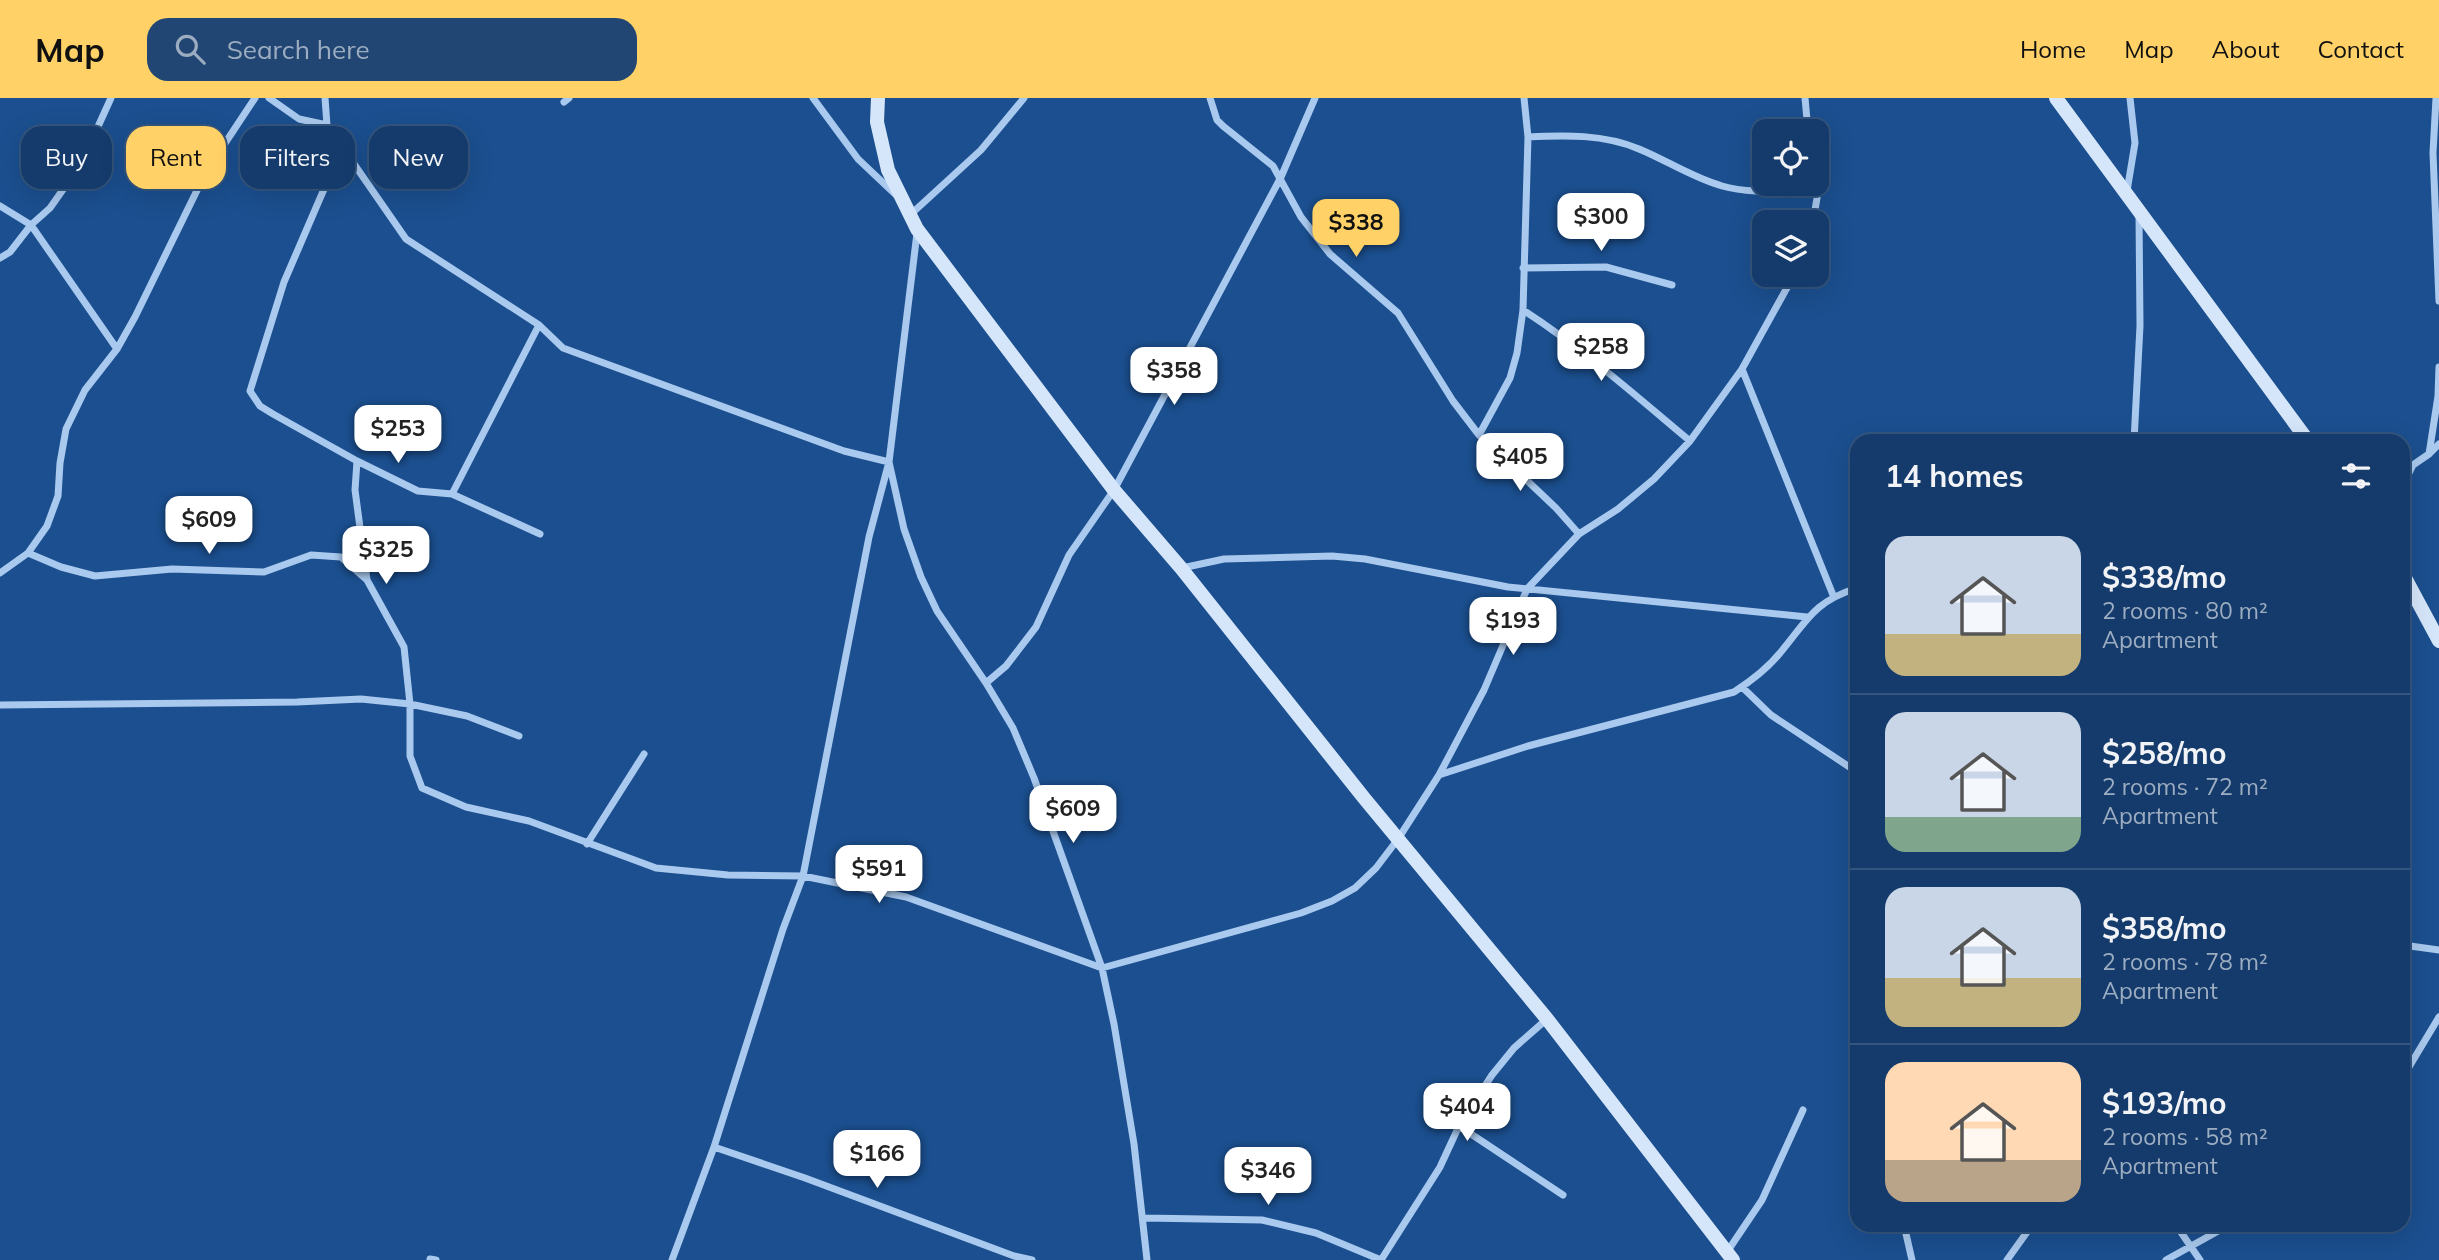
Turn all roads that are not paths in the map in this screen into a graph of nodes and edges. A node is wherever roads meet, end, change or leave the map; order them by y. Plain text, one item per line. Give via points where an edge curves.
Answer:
1 (111, 98) edge
2 (254, 98) edge
3 (269, 98) edge
4 (325, 98) edge
5 (813, 98) edge
6 (878, 98) edge
7 (1024, 98) edge
8 (1210, 98) edge
9 (1315, 98) edge
10 (1524, 98) edge
11 (1805, 98) edge
12 (2056, 98) edge
13 (2130, 98) edge
14 (2436, 98) edge
15 (1807, 119) edge
16 (327, 125) joint
17 (1528, 137) junction
18 (355, 163) edge
19 (1281, 177) junction
20 (324, 189) edge
21 (1752, 189) edge
22 (2127, 193) junction
23 (901, 199) junction
24 (0, 206) edge
25 (2139, 209) junction
26 (914, 222) junction
27 (31, 225) junction
28 (0, 258) edge
29 (1523, 268) junction
30 (1672, 285) dead end
31 (1787, 287) edge
32 (2439, 302) edge
33 (1523, 310) junction
34 (539, 325) junction
35 (117, 349) junction
36 (2439, 367) edge
37 (1742, 369) junction
38 (2134, 434) edge
39 (2303, 434) edge
40 (1479, 435) junction
41 (1690, 441) junction
42 (2439, 444) edge
43 (2430, 454) junction
44 (357, 461) junction
45 (889, 462) junction
46 (2410, 471) edge
47 (1114, 489) junction
48 (452, 494) junction
49 (540, 534) dead end
50 (1578, 534) junction
51 (29, 553) junction
52 (1181, 568) junction
53 (0, 573) edge
54 (367, 580) junction
55 (2410, 587) edge
56 (1527, 589) junction
57 (1850, 590) edge
58 (1833, 595) junction
59 (1807, 617) junction
60 (2439, 641) edge
61 (986, 683) junction
62 (1742, 687) junction
63 (410, 704) junction
64 (0, 705) edge
65 (519, 736) dead end
66 (644, 754) dead end
67 (1850, 767) edge
68 (1439, 775) junction
69 (1398, 839) junction
70 (587, 844) junction
71 (803, 876) junction
72 (2410, 946) edge
73 (2439, 950) edge
74 (1102, 968) junction
75 (2439, 1017) edge
76 (1547, 1019) junction
77 (2410, 1065) edge
78 (1803, 1110) dead end
79 (1460, 1126) junction
80 (714, 1147) junction
81 (1563, 1195) dead end
82 (1144, 1218) junction
83 (1906, 1232) edge
84 (2027, 1232) edge
85 (2181, 1232) edge
86 (2218, 1232) edge
87 (2193, 1247) junction
88 (1730, 1256) edge
89 (672, 1260) edge
90 (1032, 1260) edge
91 (1147, 1260) edge
92 (1381, 1260) edge
93 (1912, 1260) edge
94 (2007, 1260) edge
95 (2166, 1260) edge
96 (2200, 1260) edge

1 - 27 street via 81,164 50,208
2 - 35 street via 206,172
3 - 16 street via 299,119
4 - 16 street
5 - 23 street via 859,159
6 - 23 street via 877,122 885,158
7 - 26 street
8 - 19 street via 1217,120 1263,156
9 - 19 street
10 - 17 street
11 - 15 street
12 - 22 street
13 - 22 street via 2135,142
14 - 32 street via 2433,153
17 - 21 street via 1558,135 1618,142 1706,180
17 - 29 street
18 - 34 street via 406,239
19 - 40 street via 1301,217 1330,254 1398,313
19 - 47 street
20 - 44 street via 284,282 250,391 260,405
22 - 25 street
23 - 26 street
24 - 27 street
25 - 38 street
25 - 39 street
26 - 45 street
26 - 47 street
27 - 28 street
27 - 35 street
29 - 30 street via 1606,267
29 - 33 street
31 - 37 street
33 - 40 street via 1510,378
33 - 41 street via 1595,360
34 - 45 street via 563,348 844,451
34 - 48 street
35 - 51 street via 85,390 66,429 58,496 47,526
36 - 43 street
37 - 41 street
37 - 58 street
40 - 50 street
41 - 50 street via 1654,480
42 - 43 street
43 - 46 street
44 - 48 street via 418,491
44 - 54 street via 355,490
45 - 61 street via 904,529 921,577 937,611
45 - 71 street via 869,537
47 - 52 street
47 - 61 street via 1069,555 1036,627 1006,666
48 - 49 street
50 - 56 street
51 - 53 street
51 - 54 street via 95,576 172,569 264,572 311,555 341,557
52 - 56 street via 1224,559 1332,556
52 - 69 street
54 - 63 street via 404,647
55 - 60 street
56 - 59 street
56 - 68 street via 1484,690
57 - 58 street
58 - 59 street
59 - 62 street via 1779,655
61 - 74 street via 1013,728 1034,778
62 - 67 street via 1771,715
62 - 68 street
63 - 64 street via 361,699
63 - 65 street via 467,716
63 - 70 street via 410,757 422,788 466,807 529,821
66 - 70 street
68 - 69 street
69 - 74 street via 1355,888 1332,901
69 - 76 street
70 - 71 street via 656,868
71 - 74 street via 906,897
71 - 80 street
72 - 73 street
74 - 82 street
75 - 77 street
76 - 79 street via 1492,1075
76 - 88 street
78 - 88 street via 1762,1200
79 - 81 street
79 - 92 street via 1440,1167
80 - 89 street
80 - 90 street
82 - 91 street
82 - 92 street via 1262,1220 1315,1233
83 - 93 street
84 - 94 street
85 - 87 street
86 - 87 street
87 - 95 street
87 - 96 street

